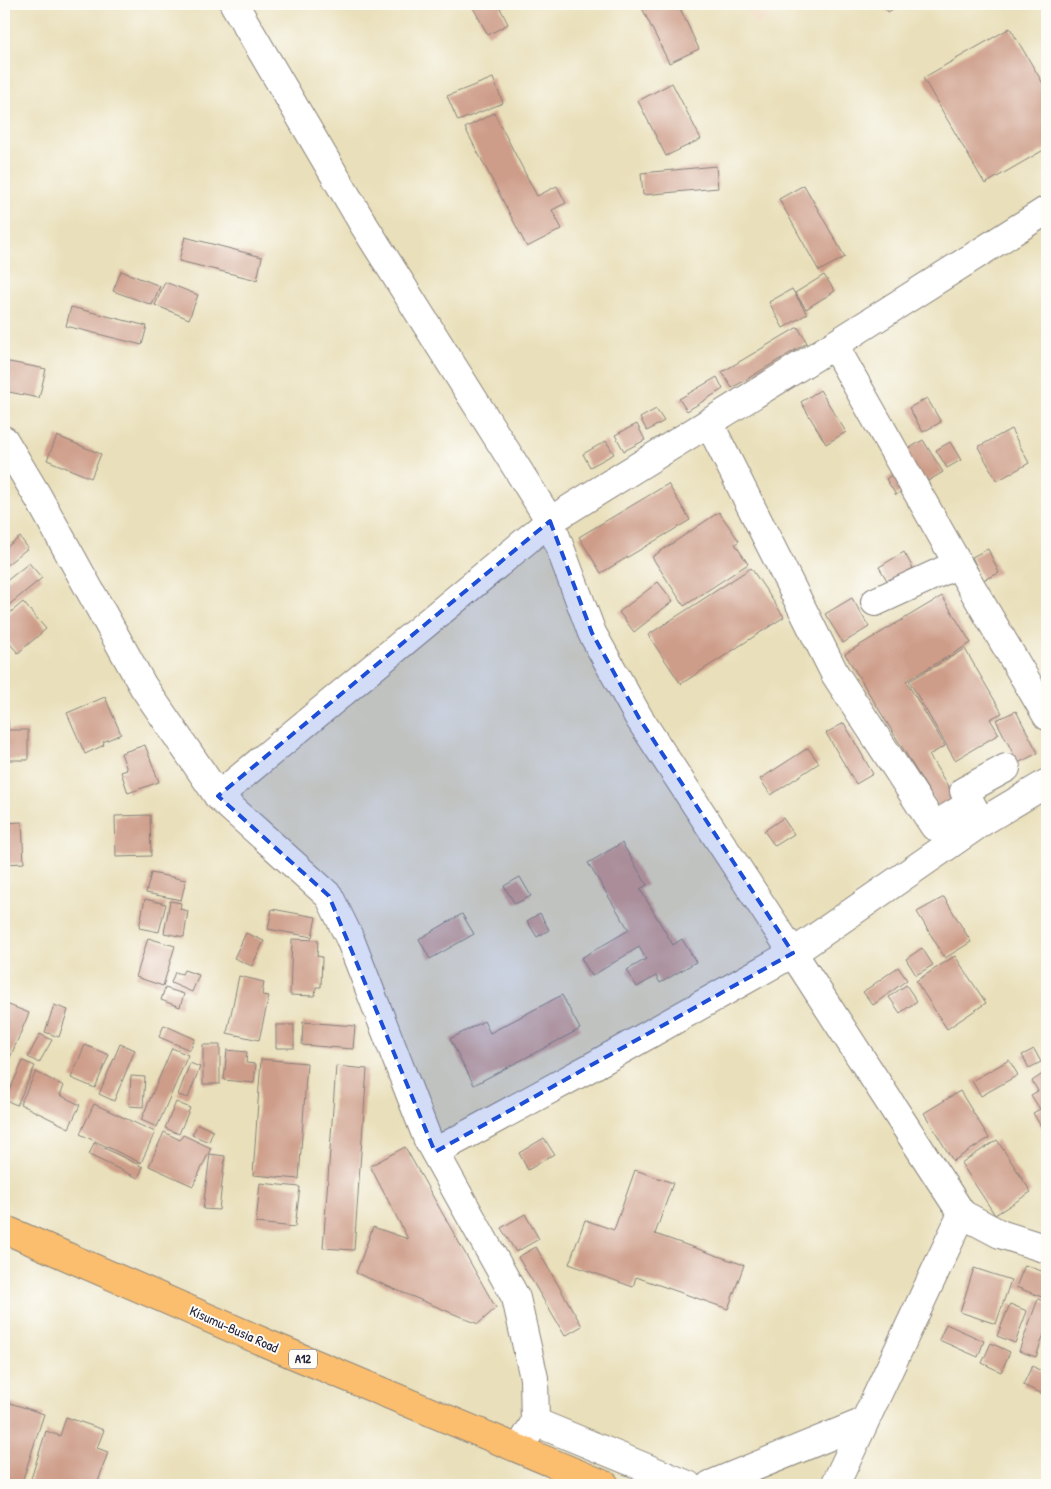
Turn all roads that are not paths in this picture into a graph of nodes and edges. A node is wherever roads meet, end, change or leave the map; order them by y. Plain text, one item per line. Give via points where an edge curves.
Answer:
1 (234, 4) edge
2 (1047, 210) edge
3 (834, 345) junction
4 (709, 423) junction
5 (4, 440) edge
6 (550, 521) junction
7 (958, 564) junction
8 (876, 602) dead end
9 (1047, 716) edge
10 (1006, 768) dead end
11 (1047, 783) edge
12 (218, 796) junction
13 (976, 813) junction
14 (793, 953) junction
15 (435, 1152) junction
16 (962, 1214) junction
17 (4, 1228) edge
18 (1047, 1249) edge
19 (535, 1422) junction
20 (864, 1422) junction
21 (521, 1446) dead end
22 (605, 1485) edge
23 (688, 1485) edge
24 (710, 1485) edge
25 (835, 1485) edge

1 - 6 street via 362,222
2 - 3 street
3 - 4 street
3 - 7 street
4 - 6 street
4 - 13 street via 835,674 934,826
5 - 12 street via 143,686
6 - 12 street
6 - 14 street via 592,633 638,718
7 - 8 street
7 - 9 street
10 - 13 street via 964,791
11 - 13 street
12 - 15 street via 329,896 350,939
13 - 14 street
14 - 15 street
14 - 16 street
15 - 19 street via 516,1298 534,1378
16 - 18 street via 1000,1234
16 - 20 street
17 - 22 highway, Kisumu-Busia Road / A12 via 277,1348
19 - 21 street
19 - 23 street
20 - 24 street
20 - 25 street

